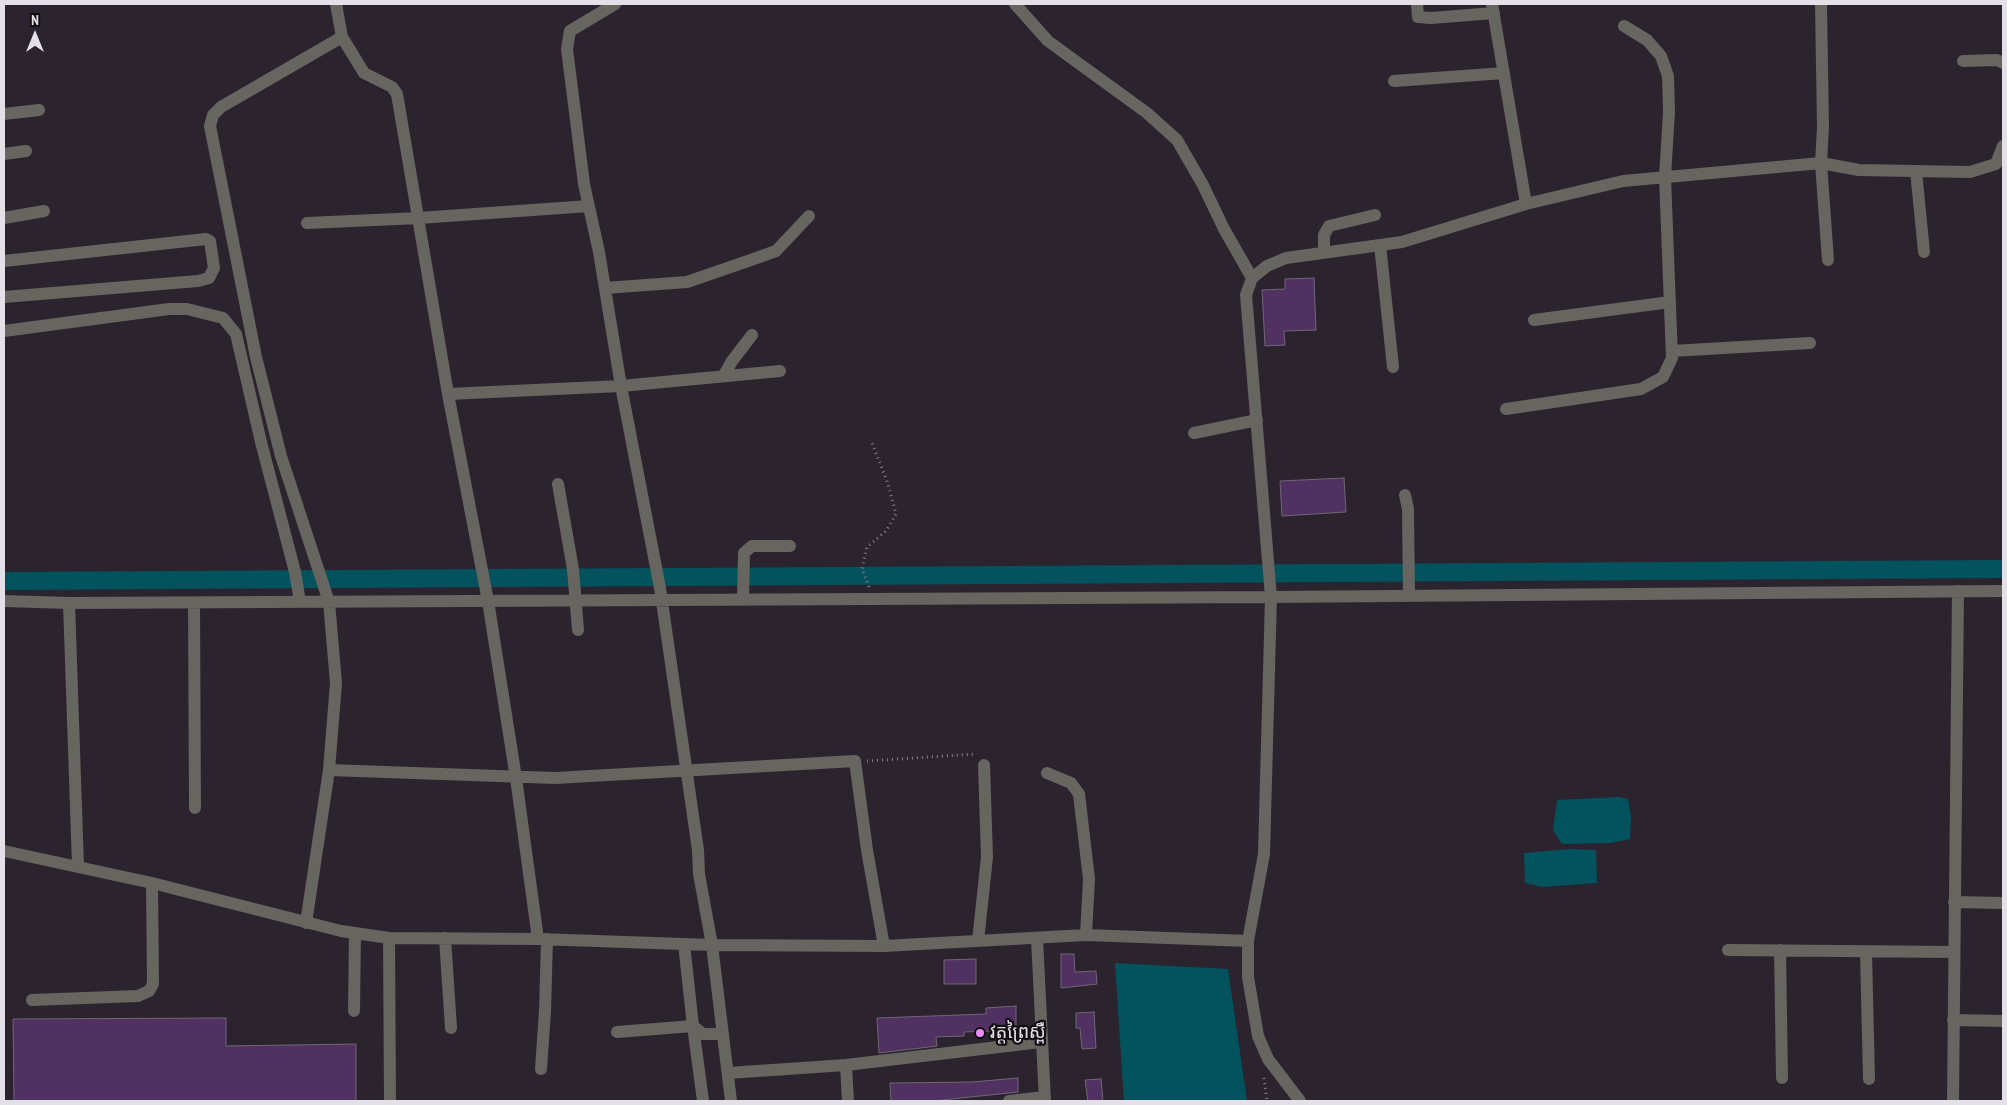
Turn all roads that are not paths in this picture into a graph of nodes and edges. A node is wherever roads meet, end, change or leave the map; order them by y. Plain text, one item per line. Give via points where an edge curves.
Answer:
1 (336, 4) edge
2 (615, 4) edge
3 (1015, 4) edge
4 (1416, 4) edge
5 (1821, 4) edge
6 (1493, 8) edge
7 (1624, 26) dead end
8 (342, 37) junction
9 (1963, 61) dead end
10 (2003, 63) edge
11 (1504, 73) junction
12 (1394, 81) dead end
13 (39, 110) dead end
14 (4, 114) edge
15 (2003, 146) edge
16 (26, 151) dead end
17 (4, 154) edge
18 (1821, 163) junction
19 (1916, 171) junction
20 (1665, 177) junction
21 (1526, 204) junction
22 (589, 206) junction
23 (44, 211) dead end
24 (1375, 215) dead end
25 (809, 216) dead end
26 (4, 218) edge
27 (419, 218) junction
28 (307, 223) dead end
29 (1380, 245) junction
30 (1924, 252) dead end
31 (1324, 253) junction
32 (1828, 260) dead end
33 (4, 261) edge
34 (1252, 278) junction
35 (605, 288) junction
36 (4, 297) edge
37 (1670, 302) junction
38 (1534, 320) dead end
39 (4, 331) edge
40 (752, 335) dead end
41 (1810, 343) dead end
42 (1672, 351) junction
43 (1393, 367) dead end
44 (780, 371) dead end
45 (724, 375) junction
46 (621, 386) junction
47 (448, 394) junction
48 (1506, 409) dead end
49 (1257, 420) junction
50 (1194, 433) dead end
51 (558, 484) dead end
52 (1405, 495) dead end
53 (790, 546) dead end
54 (1958, 591) junction
55 (2003, 591) edge
56 (660, 594) junction
57 (300, 596) junction
58 (1409, 596) junction
59 (1271, 597) junction
60 (743, 600) junction
61 (4, 601) edge
62 (576, 601) junction
63 (329, 602) junction
64 (488, 602) junction
65 (69, 603) junction
66 (194, 603) junction
67 (578, 630) dead end
68 (984, 765) road end
69 (329, 770) junction
70 (685, 771) junction
71 (1047, 773) dead end
72 (516, 778) junction
73 (195, 808) dead end
74 (4, 851) edge
75 (78, 866) junction
76 (152, 884) junction
77 (1954, 902) junction
78 (2003, 903) edge
79 (306, 923) junction
80 (355, 933) junction
81 (1086, 935) junction
82 (388, 938) junction
83 (445, 938) junction
84 (1037, 938) junction
85 (543, 939) junction
86 (978, 941) junction
87 (1248, 941) junction
88 (684, 944) junction
89 (712, 945) junction
90 (884, 946) junction
91 (1728, 950) dead end
92 (1780, 950) junction
93 (1866, 952) junction
94 (1954, 952) junction
95 (32, 1000) dead end
96 (354, 1011) dead end
97 (1954, 1020) junction
98 (2003, 1021) edge
99 (693, 1026) junction
100 (451, 1028) dead end
101 (617, 1032) dead end
102 (723, 1034) junction
103 (1041, 1042) junction
104 (846, 1065) junction
105 (541, 1069) dead end
106 (728, 1073) junction
107 (1782, 1078) dead end
108 (1869, 1079) dead end
109 (1045, 1099) edge
110 (390, 1101) edge
111 (703, 1101) edge
112 (730, 1101) edge
113 (848, 1101) edge
114 (1009, 1101) edge
115 (1300, 1101) edge
116 (1954, 1101) edge

1 - 8 street
2 - 22 street via 570,31 567,38
3 - 34 street via 1048,41 1147,113 1177,140
4 - 6 street via 1418,17 1431,18
5 - 18 street
6 - 11 street
7 - 20 street via 1647,40 1661,56 1668,76
8 - 27 street via 364,73 392,87 397,94
8 - 63 street via 221,107 213,115 210,126 256,357 281,456
9 - 10 street via 1997,60
11 - 12 street
11 - 21 street
13 - 14 street
15 - 19 street via 1996,164 1970,172
16 - 17 street
18 - 19 street via 1859,170
18 - 20 street
18 - 32 street
19 - 30 street
20 - 21 street via 1623,181
20 - 37 street
21 - 29 street via 1402,242
22 - 27 street
22 - 35 street
23 - 26 street
24 - 31 street via 1329,226 1324,235
25 - 35 street via 776,251 748,262 687,282
27 - 28 street
27 - 47 street
29 - 31 street
29 - 43 street
31 - 34 street via 1286,258 1267,266
33 - 36 street via 206,239 210,241 214,268 209,278 198,281
34 - 49 street via 1246,295
35 - 46 street
37 - 38 street
37 - 42 street
39 - 57 street via 169,309 188,309 223,318 236,334
40 - 45 street
41 - 42 street
42 - 48 street via 1663,376 1641,389
44 - 45 street
45 - 46 street
46 - 47 street
46 - 56 street
47 - 64 street
49 - 50 street
49 - 59 street
51 - 62 street
52 - 58 street
53 - 60 street via 752,546 744,552
54 - 55 street
54 - 58 street
54 - 77 street
56 - 60 street
56 - 62 street
56 - 70 street
57 - 63 street
57 - 66 street
58 - 59 street
59 - 60 street
59 - 87 street via 1264,854
61 - 65 street
62 - 64 street
62 - 67 street
63 - 64 street
63 - 69 street via 336,684
64 - 72 street
65 - 66 street
65 - 75 street
66 - 73 street
68 - 86 street via 987,857
69 - 72 street
69 - 79 street
70 - 72 street
70 - 89 street
70 - 90 street via 855,761
71 - 81 street via 1071,783 1079,794 1088,879
72 - 85 street
74 - 75 street
75 - 76 street
76 - 79 street
76 - 95 street via 153,984 150,992 138,996
77 - 78 street
77 - 94 street
79 - 80 street
80 - 82 street
80 - 96 street
81 - 84 street
81 - 87 street
82 - 83 street
82 - 110 street
83 - 85 street
83 - 100 street
84 - 86 street
84 - 103 street
85 - 88 street
85 - 105 street
86 - 90 street
87 - 115 street via 1248,977 1258,1036 1268,1059
88 - 89 street
88 - 99 street
89 - 90 street
89 - 102 street
91 - 92 street
92 - 93 street
92 - 107 street
93 - 94 street
93 - 108 street
94 - 97 street
97 - 98 street
97 - 116 street
99 - 101 street
99 - 102 street via 703,1034
99 - 111 street
102 - 106 street
103 - 104 street
103 - 109 street
104 - 106 street
104 - 113 street
106 - 112 street
109 - 114 street

